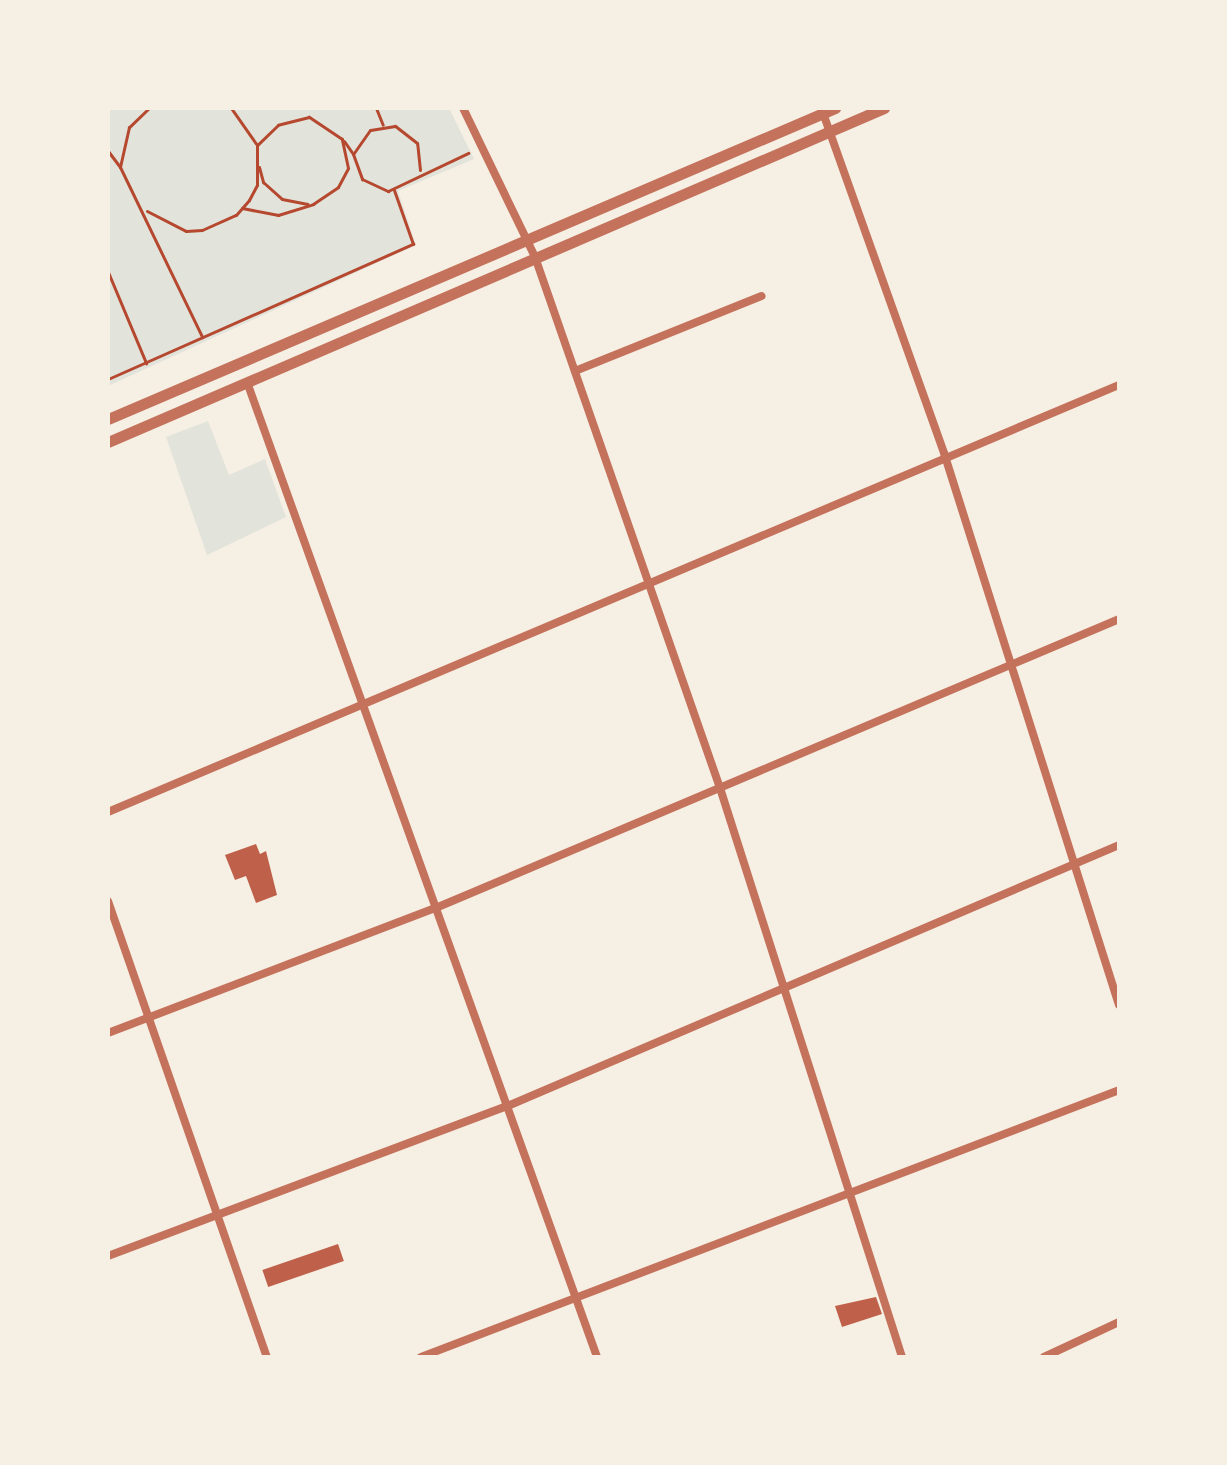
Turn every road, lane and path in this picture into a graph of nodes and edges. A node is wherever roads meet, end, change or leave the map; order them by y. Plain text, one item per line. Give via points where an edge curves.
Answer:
1 (149, 108) edge
2 (231, 108) edge
3 (297, 108) edge
4 (376, 108) edge
5 (463, 108) edge
6 (884, 108) edge
7 (829, 110) edge
8 (299, 118) junction
9 (383, 125) junction
10 (830, 131) junction
11 (342, 139) junction
12 (257, 145) junction
13 (108, 151) edge
14 (468, 153) dead end
15 (353, 154) junction
16 (258, 163) junction
17 (120, 167) junction
18 (356, 167) junction
19 (420, 170) junction
20 (345, 176) junction
21 (394, 190) junction
22 (313, 204) junction
23 (242, 208) junction
24 (147, 211) junction
25 (528, 237) junction
26 (535, 257) junction
27 (108, 272) edge
28 (762, 296) dead end
29 (202, 337) junction
30 (146, 363) junction
31 (575, 371) junction
32 (108, 379) edge
33 (247, 382) junction
34 (1119, 385) edge
35 (108, 419) edge
36 (108, 442) edge
37 (944, 453) junction
38 (647, 584) junction
39 (1119, 619) edge
40 (1010, 667) junction
41 (367, 702) junction
42 (720, 788) junction
43 (108, 812) edge
44 (1119, 845) edge
45 (1072, 864) junction
46 (108, 901) edge
47 (438, 907) junction
48 (782, 992) junction
49 (1119, 1005) edge
50 (154, 1015) junction
51 (108, 1033) edge
52 (1119, 1090) edge
53 (510, 1105) junction
54 (853, 1197) junction
55 (220, 1216) junction
56 (108, 1256) edge
57 (576, 1298) junction
58 (1119, 1322) edge
59 (267, 1357) edge
60 (421, 1357) edge
61 (597, 1357) edge
62 (902, 1357) edge
63 (1044, 1357) edge

1 - 17 path via 129,127
2 - 12 path
3 - 8 path
4 - 9 path
5 - 25 street
6 - 10 street
7 - 10 street
7 - 25 street
8 - 11 path via 323,121
8 - 12 path via 267,132
9 - 15 path
9 - 19 path via 412,134
10 - 26 street
10 - 37 street
11 - 15 path
11 - 20 path
12 - 16 path
13 - 17 path
14 - 19 path
15 - 18 path
16 - 22 path via 263,182 282,199
16 - 23 path via 257,185
17 - 24 path
18 - 20 path
18 - 21 path via 373,188
19 - 21 path
20 - 22 path
21 - 29 path via 413,244
22 - 23 path via 278,215
23 - 24 path via 220,225 186,231
24 - 29 path
25 - 26 street
25 - 35 street
26 - 31 street
26 - 33 street
27 - 30 path
28 - 31 street
29 - 30 path
30 - 32 path
31 - 38 street
33 - 36 street
33 - 41 street
34 - 37 street
37 - 38 street
37 - 40 street
38 - 41 street
38 - 42 street
39 - 40 street
40 - 42 street
40 - 45 street
41 - 43 street
41 - 47 street
42 - 47 street
42 - 48 street
44 - 45 street
45 - 48 street
45 - 49 street
46 - 50 street
47 - 50 street
47 - 53 street
48 - 53 street
48 - 54 street
50 - 51 street
50 - 55 street
52 - 54 street
53 - 55 street
53 - 57 street
54 - 57 street
54 - 62 street
55 - 56 street
55 - 59 street
57 - 60 street
57 - 61 street
58 - 63 street

